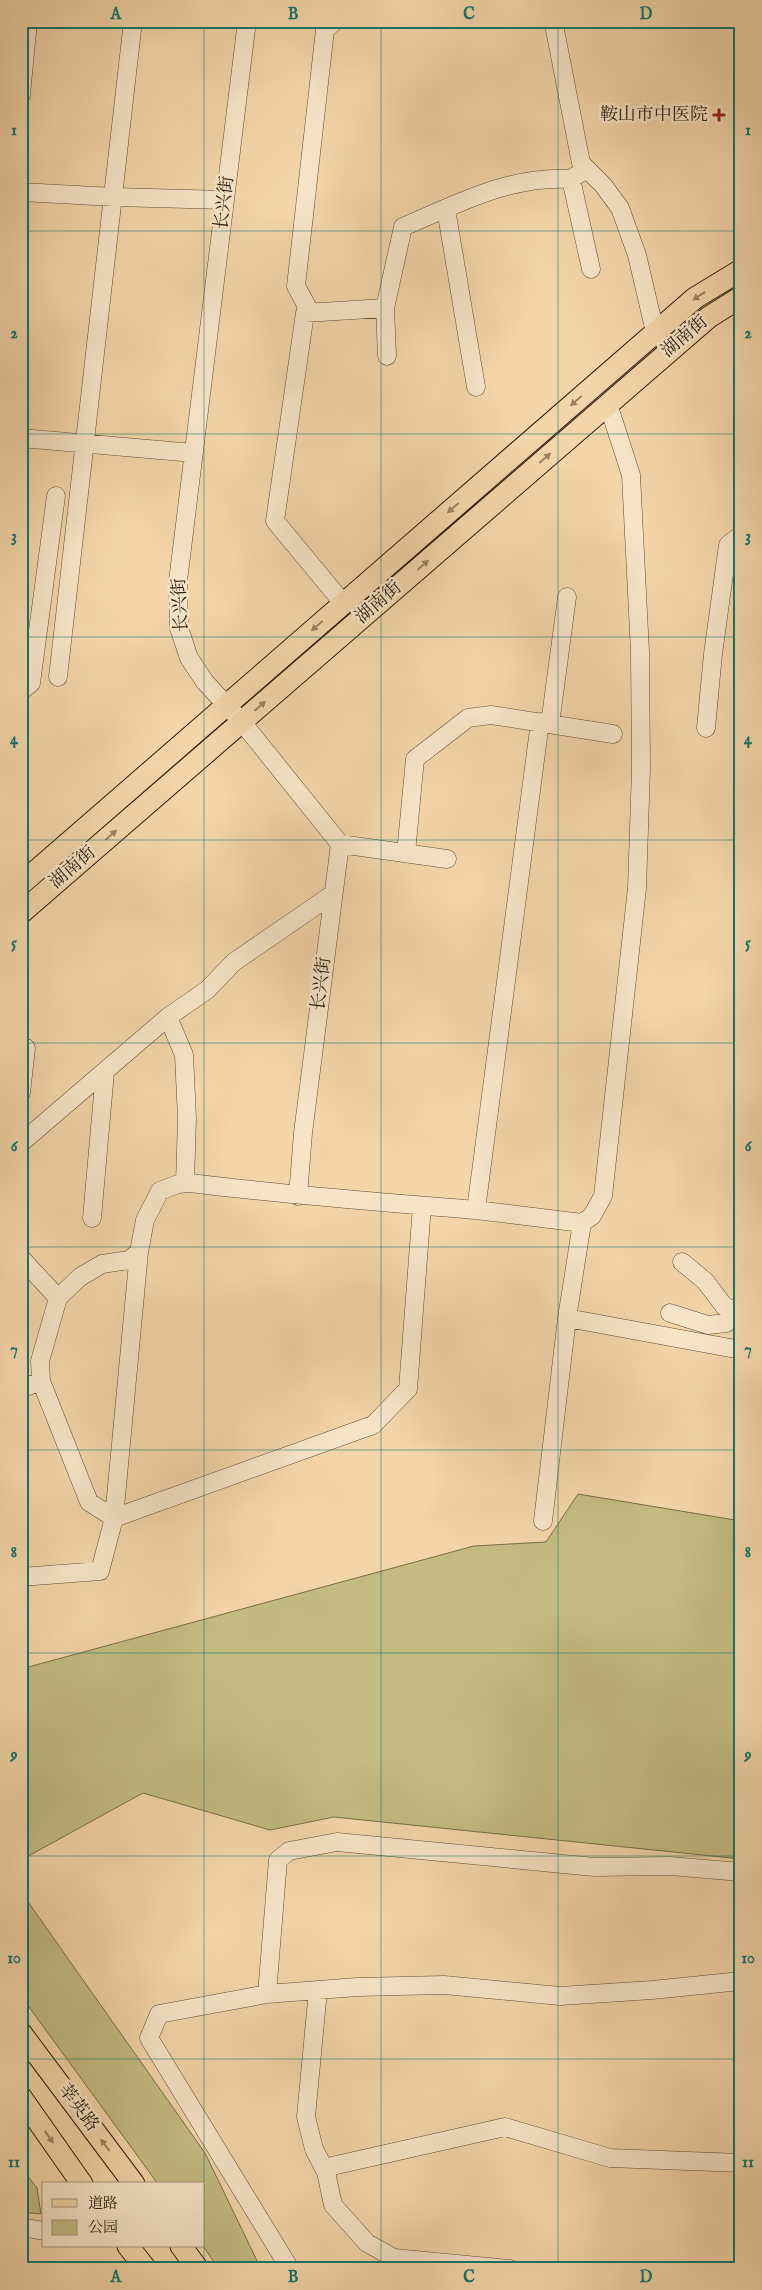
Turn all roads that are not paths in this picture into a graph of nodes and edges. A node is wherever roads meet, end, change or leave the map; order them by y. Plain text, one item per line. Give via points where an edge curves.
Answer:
1 (28, 21) edge
2 (133, 21) edge
3 (247, 21) edge
4 (335, 21) edge
5 (556, 30) dead end
6 (21, 95) edge
7 (587, 169) junction
8 (571, 178) junction
9 (21, 192) edge
10 (114, 198) junction
11 (225, 200) junction
12 (446, 209) junction
13 (591, 269) dead end
14 (741, 270) edge
15 (741, 297) edge
16 (386, 308) junction
17 (310, 312) junction
18 (655, 332) junction
19 (387, 356) dead end
20 (476, 387) dead end
21 (608, 404) junction
22 (21, 438) edge
23 (86, 442) junction
24 (194, 453) junction
25 (56, 496) dead end
26 (741, 536) edge
27 (568, 597) dead end
28 (343, 604) junction
29 (58, 677) dead end
30 (21, 691) edge
31 (227, 706) junction
32 (242, 722) junction
33 (545, 723) junction
34 (706, 728) dead end
35 (614, 734) dead end
36 (340, 844) junction
37 (406, 853) junction
38 (447, 859) dead end
39 (21, 884) edge
40 (333, 894) junction
41 (21, 913) edge
42 (168, 1017) junction
43 (26, 1048) dead end
44 (105, 1072) junction
45 (21, 1093) edge
46 (21, 1143) edge
47 (185, 1183) junction
48 (298, 1196) junction
49 (422, 1206) junction
50 (476, 1210) junction
51 (92, 1218) dead end
52 (582, 1223) junction
53 (139, 1252) junction
54 (21, 1258) edge
55 (682, 1262) dead end
56 (58, 1298) junction
57 (670, 1313) dead end
58 (740, 1313) edge
59 (567, 1318) junction
60 (741, 1350) edge
61 (41, 1381) junction
62 (21, 1389) edge
63 (114, 1518) junction
64 (543, 1521) dead end
65 (21, 1577) edge
66 (741, 1872) edge
67 (741, 1981) edge
68 (318, 1990) junction
69 (267, 1994) junction
70 (21, 2033) edge
71 (21, 2097) edge
72 (741, 2163) edge
73 (326, 2172) junction
74 (81, 2182) edge
75 (133, 2182) edge
76 (21, 2227) edge
77 (42, 2231) edge
78 (130, 2248) edge
79 (182, 2248) edge
80 (146, 2269) edge
81 (198, 2269) edge
82 (290, 2269) edge
83 (510, 2269) edge

1 - 6 street
2 - 10 street
3 - 11 street, 长兴街
4 - 17 street via 325,30 296,286
5 - 7 street via 580,163
7 - 8 street
7 - 18 street via 604,185 620,208 637,255
8 - 12 street via 546,177 508,184
8 - 13 street
9 - 10 street
10 - 11 street
10 - 23 street
11 - 24 street, 长兴街
12 - 16 street via 403,227
12 - 20 street
14 -> 18 main road, 湖南街 via 695,298
15 - 21 main road, 湖南街 via 708,316
16 - 17 street
16 - 19 street
17 - 28 street via 305,313 274,520
18 -> 28 main road, 湖南街
32 -> 21 main road, 湖南街
21 - 52 street via 631,475 640,652 641,769 637,888 603,1196 592,1216
22 - 23 street
23 - 24 street
23 - 29 street
24 - 31 street, 长兴街 via 178,581 179,628 188,658
25 - 30 street via 31,683
26 - 34 street via 728,545
27 - 33 street
28 -> 31 main road, 湖南街
31 - 32 street, 长兴街
31 - 39 main road, 湖南街
32 - 36 street, 长兴街
41 -> 32 main road, 湖南街
33 - 35 street
33 - 37 street via 491,714 468,718 415,759
33 - 50 street
36 - 37 street
36 - 40 street, 长兴街
37 - 38 street
40 - 42 street via 234,962 208,990
40 - 48 street, 长兴街
42 - 44 street
42 - 47 street via 184,1055 187,1118
43 - 45 street
44 - 46 street
44 - 51 street
47 - 48 street
47 - 53 street via 160,1191 145,1220
48 - 49 street
49 - 50 street
49 - 63 street via 408,1389 373,1425
50 - 52 street
52 - 59 street
53 - 56 street via 129,1260 102,1264
53 - 63 street
54 - 56 street
55 - 58 street via 705,1280 724,1306
56 - 61 street via 40,1361
57 - 58 street via 708,1325 726,1322
59 - 60 street
59 - 64 street
61 - 62 street
61 - 63 street via 89,1502
63 - 65 street via 100,1571
66 - 69 street via 670,1866 594,1867 337,1842 289,1851 278,1860
67 - 68 street via 560,1996 444,1985
68 - 69 street
68 - 73 street via 306,2117 314,2149
69 - 82 street via 160,2014 149,2038
75 -> 70 main road, 莘英路
71 -> 74 main road
72 - 73 street via 610,2158 505,2127 332,2166
73 - 83 street via 333,2205 367,2243 394,2258
76 - 77 street
78 - 80 main road
79 - 81 main road

